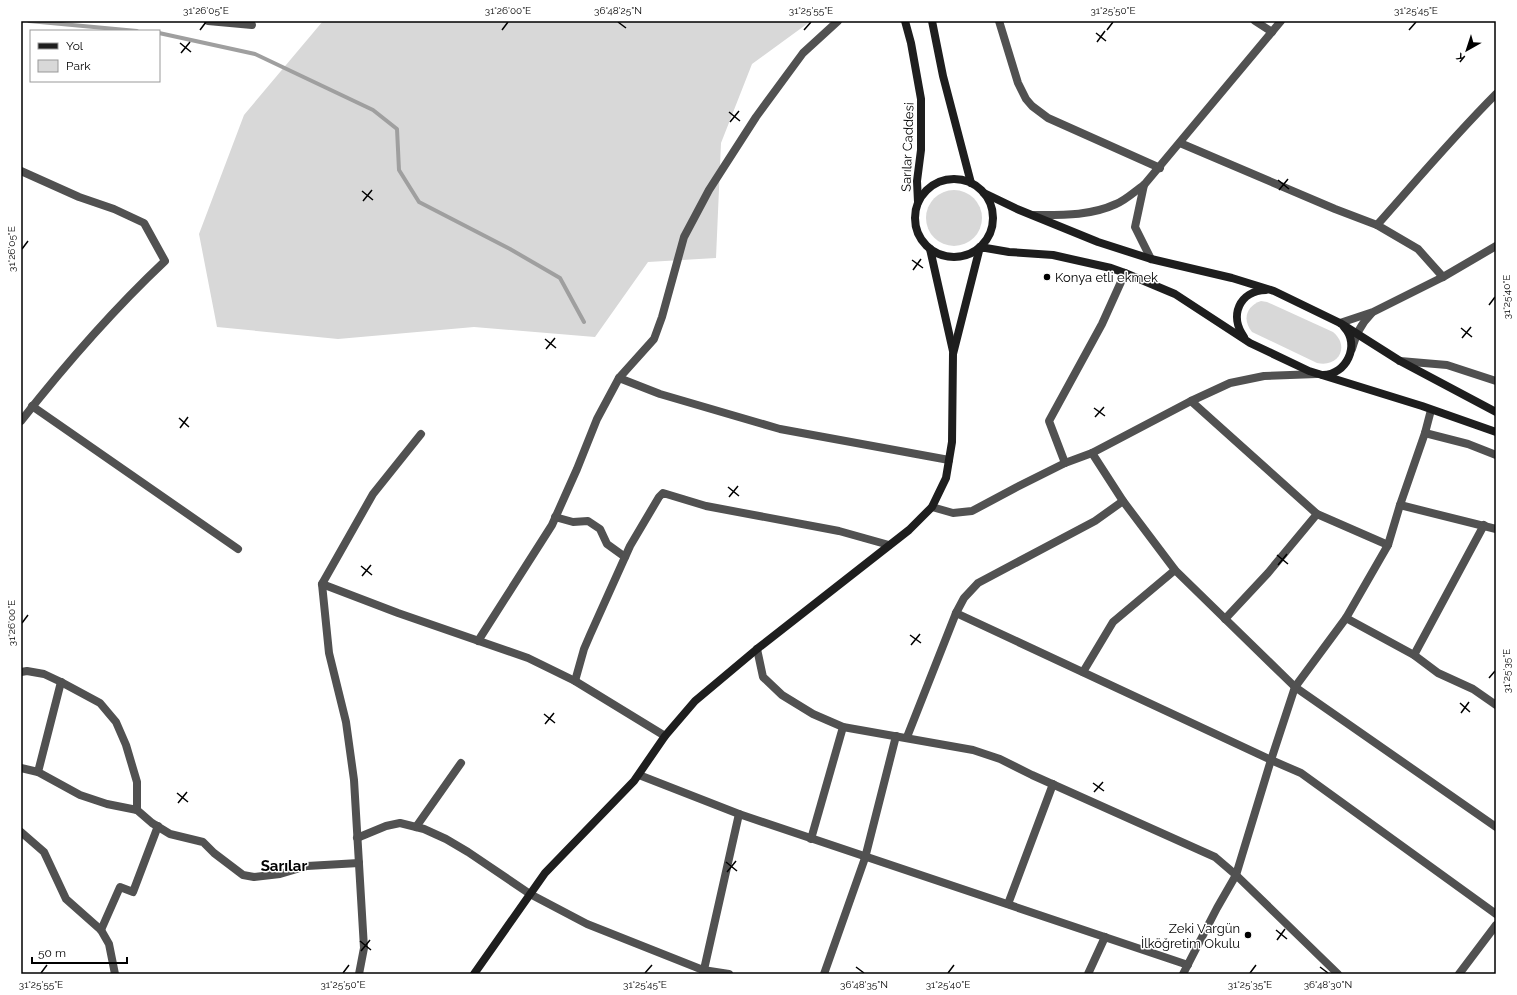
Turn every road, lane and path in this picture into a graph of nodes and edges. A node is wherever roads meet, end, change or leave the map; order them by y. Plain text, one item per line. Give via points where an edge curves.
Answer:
1 (208, 21) edge
2 (838, 21) edge
3 (906, 21) edge
4 (932, 21) edge
5 (999, 21) edge
6 (1255, 21) edge
7 (1281, 21) edge
8 (252, 25) dead end
9 (1272, 32) junction
10 (1496, 94) edge
11 (1180, 143) junction
12 (1160, 168) junction
13 (21, 171) edge
14 (971, 183) junction
15 (1144, 185) junction
16 (984, 193) junction
17 (918, 203) junction
18 (1034, 215) junction
19 (1377, 225) junction
20 (1496, 246) edge
21 (980, 247) junction
22 (930, 249) junction
23 (1150, 259) junction
24 (1125, 273) junction
25 (1443, 277) junction
26 (1274, 291) junction
27 (1372, 312) junction
28 (1340, 323) junction
29 (1356, 333) junction
30 (1250, 343) junction
31 (1352, 348) junction
32 (953, 354) junction
33 (1400, 361) junction
34 (1318, 374) junction
35 (619, 378) junction
36 (1496, 381) edge
37 (1191, 400) junction
38 (32, 406) junction
39 (1431, 410) junction
40 (1496, 412) edge
41 (21, 421) edge
42 (1496, 432) edge
43 (1425, 433) junction
44 (421, 434) dead end
45 (1092, 453) junction
46 (1496, 455) edge
47 (949, 460) junction
48 (1065, 463) junction
49 (1123, 501) junction
50 (1400, 504) junction
51 (932, 507) junction
52 (1317, 514) junction
53 (555, 517) junction
54 (1484, 525) junction
55 (1496, 529) edge
56 (890, 545) junction
57 (1388, 545) junction
58 (238, 549) dead end
59 (625, 557) junction
60 (1175, 570) junction
61 (322, 584) junction
62 (956, 613) junction
63 (1346, 618) junction
64 (1226, 619) junction
65 (478, 641) junction
66 (757, 649) junction
67 (1414, 655) junction
68 (21, 672) edge
69 (1083, 672) junction
70 (575, 681) junction
71 (61, 682) junction
72 (1295, 687) junction
73 (1496, 705) edge
74 (843, 727) junction
75 (666, 736) junction
76 (896, 736) junction
77 (907, 737) junction
78 (1271, 760) junction
79 (461, 763) dead end
80 (21, 768) edge
81 (38, 772) junction
82 (639, 775) junction
83 (1053, 784) junction
84 (137, 810) junction
85 (739, 814) junction
86 (158, 826) junction
87 (416, 827) junction
88 (1496, 827) edge
89 (21, 832) edge
90 (357, 838) junction
91 (811, 839) junction
92 (865, 858) junction
93 (359, 863) junction
94 (1236, 875) junction
95 (530, 894) junction
96 (1008, 904) junction
97 (1496, 914) edge
98 (1496, 925) edge
99 (101, 930) junction
100 (1105, 937) junction
101 (1188, 965) junction
102 (703, 972) edge
103 (115, 974) edge
104 (359, 974) edge
105 (474, 974) edge
106 (729, 974) edge
107 (824, 974) edge
108 (1088, 974) edge
109 (1183, 974) edge
110 (1338, 974) edge
111 (1459, 974) edge

1 - 8 street
2 - 35 street via 803,53 756,117 709,190 684,237 654,340
3 - 17 street, Sarılar Caddesi via 921,99
4 - 14 street via 942,76
5 - 12 street via 1019,87 1039,113
6 - 9 street
7 - 9 street
9 - 11 street
10 - 19 street
11 - 12 street
11 - 19 street
12 - 15 street
13 - 38 street via 144,223 165,261 133,290
14 - 16 street, Sarılar Caddesi
14 - 17 street, Sarılar Caddesi via 959,179 934,184 924,192
15 - 18 street via 1117,204 1099,210 1069,216
15 - 23 street via 1135,227
16 - 18 street
16 - 21 street, Sarılar Caddesi via 993,215 992,227
17 - 22 street, Sarılar Caddesi via 915,215 916,228
18 - 23 street via 1098,242
19 - 25 street via 1418,249
20 - 25 street
21 - 22 street via 968,254 955,257 942,255
21 - 24 street via 1053,255
21 - 32 street, Sarılar Caddesi
22 - 32 street, Sarılar Caddesi
23 - 26 street via 1232,278
24 - 30 street via 1175,294
24 - 48 street via 1102,324 1049,421
25 - 27 street
26 - 28 street
26 - 30 street via 1255,292 1241,302 1237,311 1237,325 1243,337
27 - 28 street
27 - 29 street
28 - 29 street
28 - 31 street via 1347,330
29 - 31 street
29 - 33 street
30 - 34 street
31 - 34 street via 1349,358 1340,369 1327,375
32 - 47 street, Sarılar Caddesi via 952,442
33 - 36 street via 1447,365
33 - 40 street
34 - 37 street via 1264,376 1230,382
34 - 39 street
35 - 47 street via 660,394 780,429
35 - 53 street via 597,419
37 - 45 street
37 - 52 street
38 - 41 street
38 - 58 street
39 - 42 street
39 - 43 street
43 - 46 street via 1468,444
43 - 50 street
44 - 61 street via 373,494
45 - 48 street
45 - 49 street
47 - 51 street, Sarılar Caddesi via 946,478
48 - 51 street via 972,511 953,513
49 - 60 street
49 - 62 street via 1095,521 978,583 964,598
50 - 54 street
50 - 57 street
51 - 56 street, Sarılar Caddesi
52 - 57 street
52 - 64 street
53 - 59 street via 573,522 588,521 600,529 606,544
53 - 65 street
54 - 55 street
54 - 67 street
56 - 59 street via 839,531 706,506 663,493
56 - 66 street, Sarılar Caddesi
57 - 63 street
59 - 70 street via 590,635
60 - 64 street
60 - 69 street via 1113,622
61 - 65 street
61 - 90 street via 329,653 346,722 354,780
62 - 69 street
62 - 77 street
63 - 67 street
63 - 72 street
64 - 72 street
65 - 70 street via 528,658
66 - 74 street via 763,677 782,695 813,714
66 - 75 street, Sarılar Caddesi via 695,701
67 - 73 street via 1438,673 1473,689
68 - 71 street via 44,674
69 - 78 street
70 - 75 street
71 - 81 street
71 - 84 street via 100,703 116,722 137,782
72 - 78 street
72 - 88 street
74 - 76 street
74 - 91 street
75 - 82 street, Sarılar Caddesi
76 - 77 street
76 - 92 street
77 - 83 street via 973,750 1000,759
78 - 94 street
78 - 97 street via 1301,773
79 - 87 street
80 - 81 street
81 - 84 street via 80,794 106,804
82 - 85 street
82 - 95 street, Sarılar Caddesi via 565,851
83 - 94 street via 1215,857
83 - 96 street
84 - 86 street
85 - 91 street
85 - 102 street
86 - 93 street via 170,834 203,842 243,875 254,877 280,874 307,866
86 - 99 street via 133,892 120,887
87 - 90 street via 400,823
87 - 95 street via 446,839
89 - 99 street via 44,852 66,899
90 - 93 street
91 - 92 street
92 - 96 street
92 - 107 street
93 - 104 street via 364,948
94 - 101 street
94 - 110 street
95 - 102 street via 587,924
95 - 105 street, Sarılar Caddesi
96 - 100 street
98 - 111 street
99 - 103 street via 109,944
100 - 101 street
100 - 108 street
101 - 109 street
102 - 106 street

